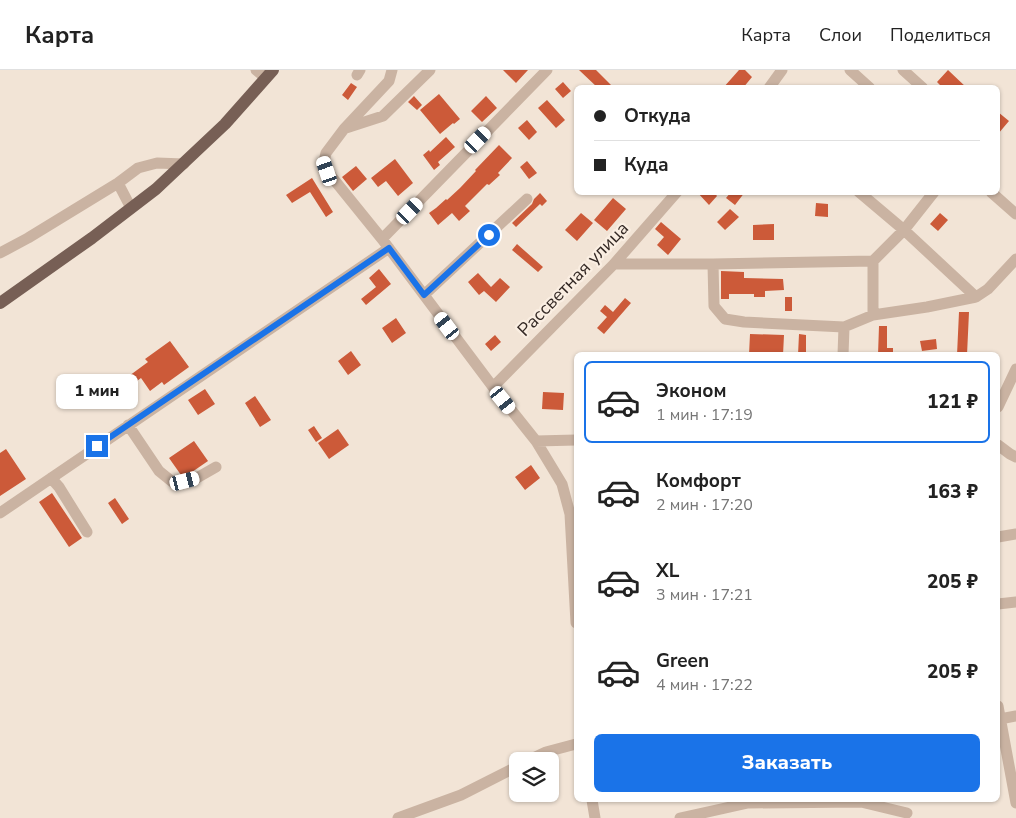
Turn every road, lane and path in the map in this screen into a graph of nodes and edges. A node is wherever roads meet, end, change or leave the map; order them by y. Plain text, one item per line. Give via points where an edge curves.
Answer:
1 (392, 70) edge
2 (430, 70) edge
3 (547, 70) edge
4 (783, 70) edge
5 (850, 70) edge
6 (903, 70) edge
7 (265, 73) edge
8 (771, 85) edge
9 (867, 85) edge
10 (920, 85) edge
11 (344, 129) junction
12 (184, 164) junction
13 (118, 182) junction
14 (674, 195) edge
15 (863, 195) edge
16 (932, 195) edge
17 (994, 195) edge
18 (528, 200) dead end
19 (131, 208) junction
20 (1016, 214) edge
21 (904, 230) junction
22 (386, 244) junction
23 (0, 254) edge
24 (1016, 259) edge
25 (873, 261) junction
26 (614, 264) junction
27 (713, 264) junction
28 (424, 295) junction
29 (976, 297) junction
30 (0, 303) edge
31 (873, 314) junction
32 (844, 327) junction
33 (843, 352) edge
34 (1016, 369) edge
35 (493, 387) junction
36 (1000, 403) edge
37 (128, 425) junction
38 (536, 440) junction
39 (574, 440) edge
40 (1000, 446) edge
41 (1016, 457) edge
42 (216, 467) dead end
43 (51, 478) junction
44 (0, 512) edge
45 (87, 532) dead end
46 (1016, 534) edge
47 (1000, 538) edge
48 (574, 587) edge
49 (1016, 602) edge
50 (1000, 604) edge
51 (1016, 716) edge
52 (1000, 719) joint
53 (574, 745) edge
54 (546, 752) edge
55 (509, 770) edge
56 (592, 802) edge
57 (905, 802) edge
58 (1016, 802) edge
59 (907, 815) edge
60 (398, 818) edge
61 (595, 818) edge
62 (680, 818) edge

1 - 11 street via 389,81
2 - 11 street via 383,116
3 - 22 street
4 - 8 street
5 - 9 street
6 - 10 street
7 - 12 main road via 225,124
11 - 22 street via 326,153 327,171
12 - 13 street via 157,163 138,168
12 - 19 main road
13 - 19 street
13 - 23 street
14 - 26 street, Рассветная улица
15 - 21 street
16 - 21 street
17 - 20 street
18 - 28 street
19 - 30 main road
21 - 25 street
21 - 29 street
22 - 28 street
22 - 37 street
24 - 29 street
25 - 27 street
25 - 31 street
26 - 27 street
26 - 35 street, Рассветная улица
27 - 32 street via 714,306 725,319
28 - 35 street
29 - 31 street
31 - 32 street
32 - 33 street
34 - 36 street
35 - 38 street
37 - 42 street via 158,471 175,484 195,479
37 - 43 street
38 - 39 street
38 - 48 street via 562,484 570,514
40 - 41 street
43 - 44 street
43 - 45 street
46 - 47 street
49 - 50 street
51 - 52 street
52 - 58 street
53 - 54 street
55 - 60 street via 461,794
56 - 61 street
57 - 59 street
59 - 62 street via 861,802 748,803

